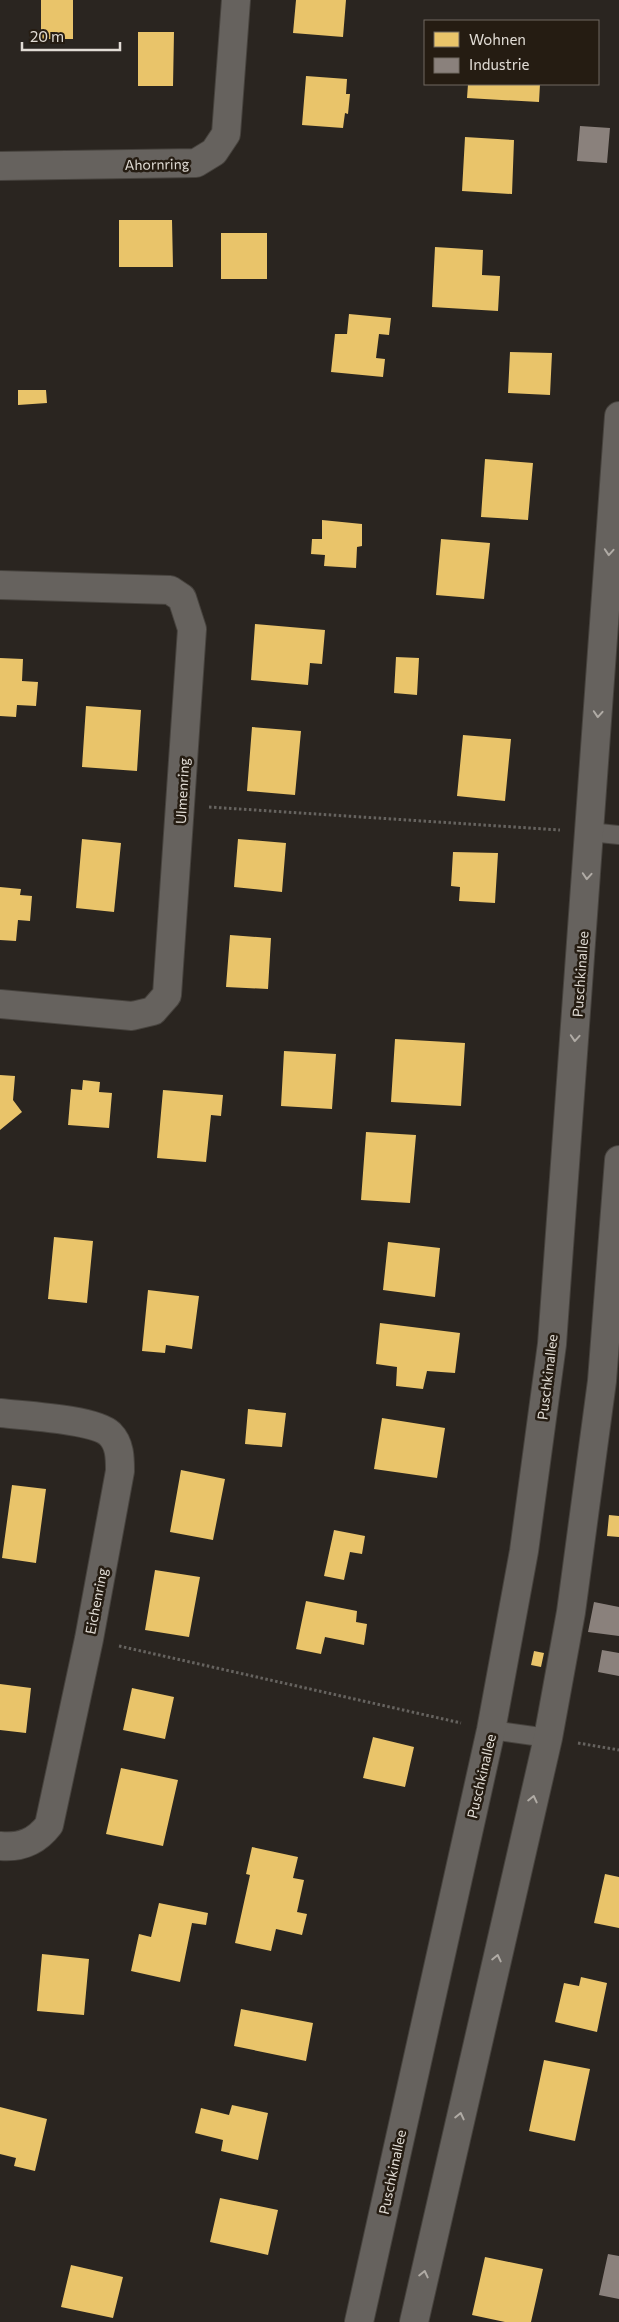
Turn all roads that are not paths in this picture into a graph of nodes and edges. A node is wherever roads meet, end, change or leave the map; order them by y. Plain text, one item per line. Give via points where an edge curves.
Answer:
1 (236, 0) edge
2 (0, 166) edge
3 (619, 416) edge
4 (0, 585) edge
5 (590, 832) junction
6 (619, 835) edge
7 (0, 1004) edge
8 (619, 1160) edge
9 (0, 1413) edge
10 (491, 1730) junction
11 (548, 1738) junction
12 (0, 1846) edge
13 (358, 2322) edge
14 (414, 2322) edge

1 - 2 street, Ahornring via 226,134 214,152 196,163
3 -> 5 street, Puschkinallee
4 - 7 street, Ulmenring via 170,590 182,598 192,629 167,995 153,1010 132,1016
5 - 6 lane
5 -> 10 street, Puschkinallee via 552,1344 528,1524
8 - 11 street via 602,1381 571,1612
9 - 12 street, Eichenring via 96,1425 116,1441 120,1455 120,1471 89,1639 49,1825 40,1837 31,1842
10 - 11 lane
10 - 13 street, Puschkinallee
14 -> 11 street

